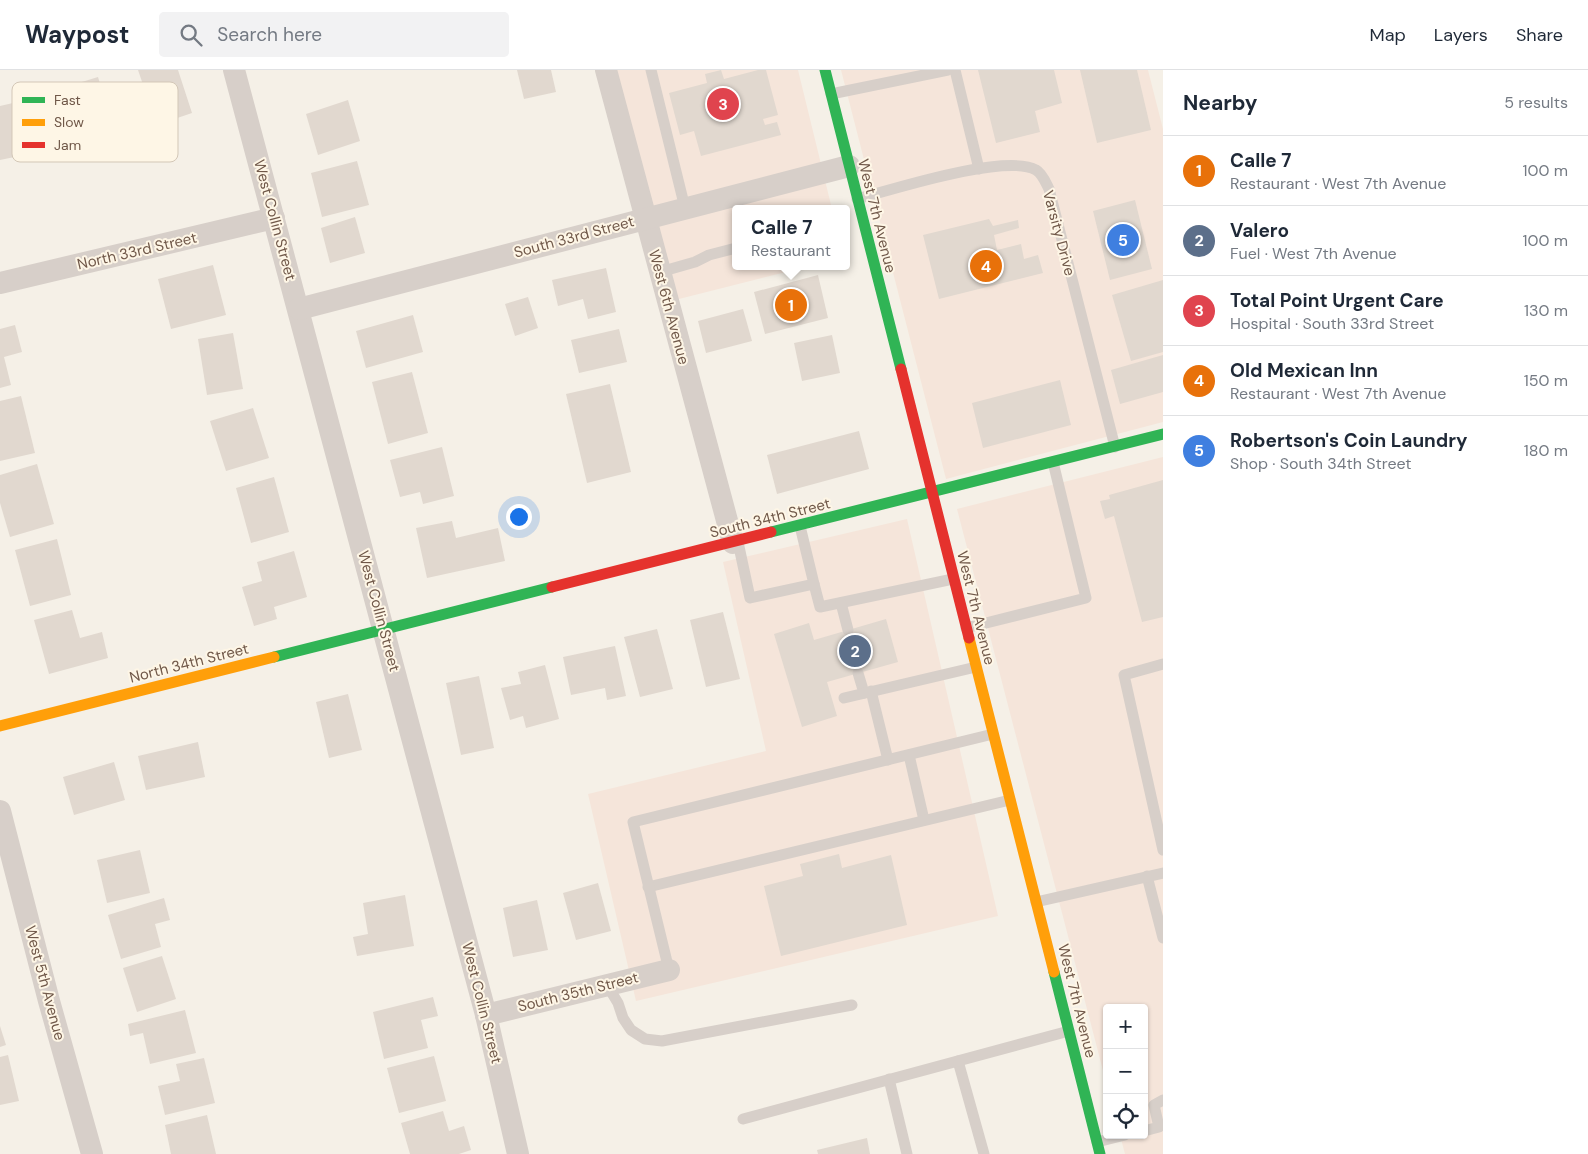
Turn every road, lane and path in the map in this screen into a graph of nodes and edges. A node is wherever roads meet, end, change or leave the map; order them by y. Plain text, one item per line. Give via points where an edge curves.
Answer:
1 (234, 70) edge
2 (606, 70) edge
3 (651, 70) edge
4 (825, 70) edge
5 (948, 70) edge
6 (955, 70) edge
7 (831, 94) junction
8 (848, 166) junction
9 (979, 170) junction
10 (858, 199) junction
11 (685, 208) junction
12 (274, 218) junction
13 (646, 219) junction
14 (732, 249) edge
15 (660, 272) junction
16 (0, 283) edge
17 (299, 309) junction
18 (1163, 434) edge
19 (1115, 447) junction
20 (1053, 462) junction
21 (931, 493) junction
22 (800, 526) junction
23 (735, 542) junction
24 (953, 579) junction
25 (814, 584) junction
26 (841, 603) junction
27 (966, 628) junction
28 (384, 630) junction
29 (848, 630) dead end
30 (1163, 664) edge
31 (976, 667) junction
32 (858, 673) dead end
33 (867, 692) junction
34 (844, 698) dead end
35 (0, 726) edge
36 (993, 734) junction
37 (909, 755) junction
38 (888, 760) junction
39 (1010, 800) junction
40 (0, 810) edge
41 (924, 820) junction
42 (1163, 850) edge
43 (1163, 873) edge
44 (1147, 876) junction
45 (648, 887) junction
46 (1036, 902) junction
47 (1163, 938) edge
48 (669, 970) joint
49 (607, 985) junction
50 (852, 1004) dead end
51 (486, 1015) junction
52 (1069, 1031) junction
53 (958, 1061) junction
54 (890, 1079) junction
55 (1163, 1100) edge
56 (743, 1119) dead end
57 (1148, 1130) edge
58 (1109, 1139) edge
59 (1097, 1142) junction
60 (92, 1154) edge
61 (518, 1154) edge
62 (907, 1154) edge
63 (984, 1154) edge
64 (1100, 1154) edge

1 - 12 street, West Collin Street
2 - 13 street, West 6th Avenue
3 - 11 lane
4 - 7 street, West 7th Avenue
5 - 7 lane
6 - 9 lane
7 - 8 street, West 7th Avenue
8 - 10 street, West 7th Avenue
8 - 11 street, South 33rd Street
9 - 10 lane, Varsity Drive via 939,177
9 - 19 lane, Varsity Drive via 1024,166 1038,171 1049,189
10 - 21 street, West 7th Avenue via 859,220
11 - 13 street, South 33rd Street
12 - 16 street, North 33rd Street
12 - 17 street, West Collin Street
13 - 15 street, West 6th Avenue
13 - 17 street, South 33rd Street
14 - 15 lane
15 - 23 street, West 6th Avenue
17 - 28 street, West Collin Street
18 - 19 street, South 34th Street
19 - 20 street, South 34th Street
20 - 21 street, South 34th Street
20 - 27 lane via 1086,598
21 - 22 street, South 34th Street
21 - 24 street, West 7th Avenue
22 - 23 street, South 34th Street
22 - 25 lane
23 - 25 lane via 750,598
23 - 28 street, South 34th Street
24 - 26 lane
24 - 27 street, West 7th Avenue
25 - 26 lane via 820,607
26 - 29 lane
27 - 31 street, West 7th Avenue
28 - 35 street, North 34th Street
28 - 51 street, West Collin Street
30 - 42 lane via 1124,675
31 - 33 lane
31 - 36 street, West 7th Avenue
32 - 33 lane
33 - 34 lane
33 - 38 lane
36 - 37 lane
36 - 39 street, West 7th Avenue
37 - 38 lane
37 - 41 lane
38 - 45 lane via 633,822
39 - 41 lane
39 - 46 street, West 7th Avenue
40 - 60 street, West 5th Avenue
41 - 45 lane
43 - 44 lane
44 - 46 lane
44 - 47 lane
45 - 48 lane
46 - 52 street, West 7th Avenue
48 - 49 street, South 35th Street
49 - 50 lane via 631,1030 645,1039 662,1041
49 - 51 street, South 35th Street
51 - 61 street, West Collin Street
52 - 53 lane
52 - 59 street, West 7th Avenue
53 - 54 lane
53 - 63 lane
54 - 56 lane
54 - 62 lane
55 - 57 lane via 1154,1105 1159,1127
58 - 59 lane
59 - 64 street, West 7th Avenue

